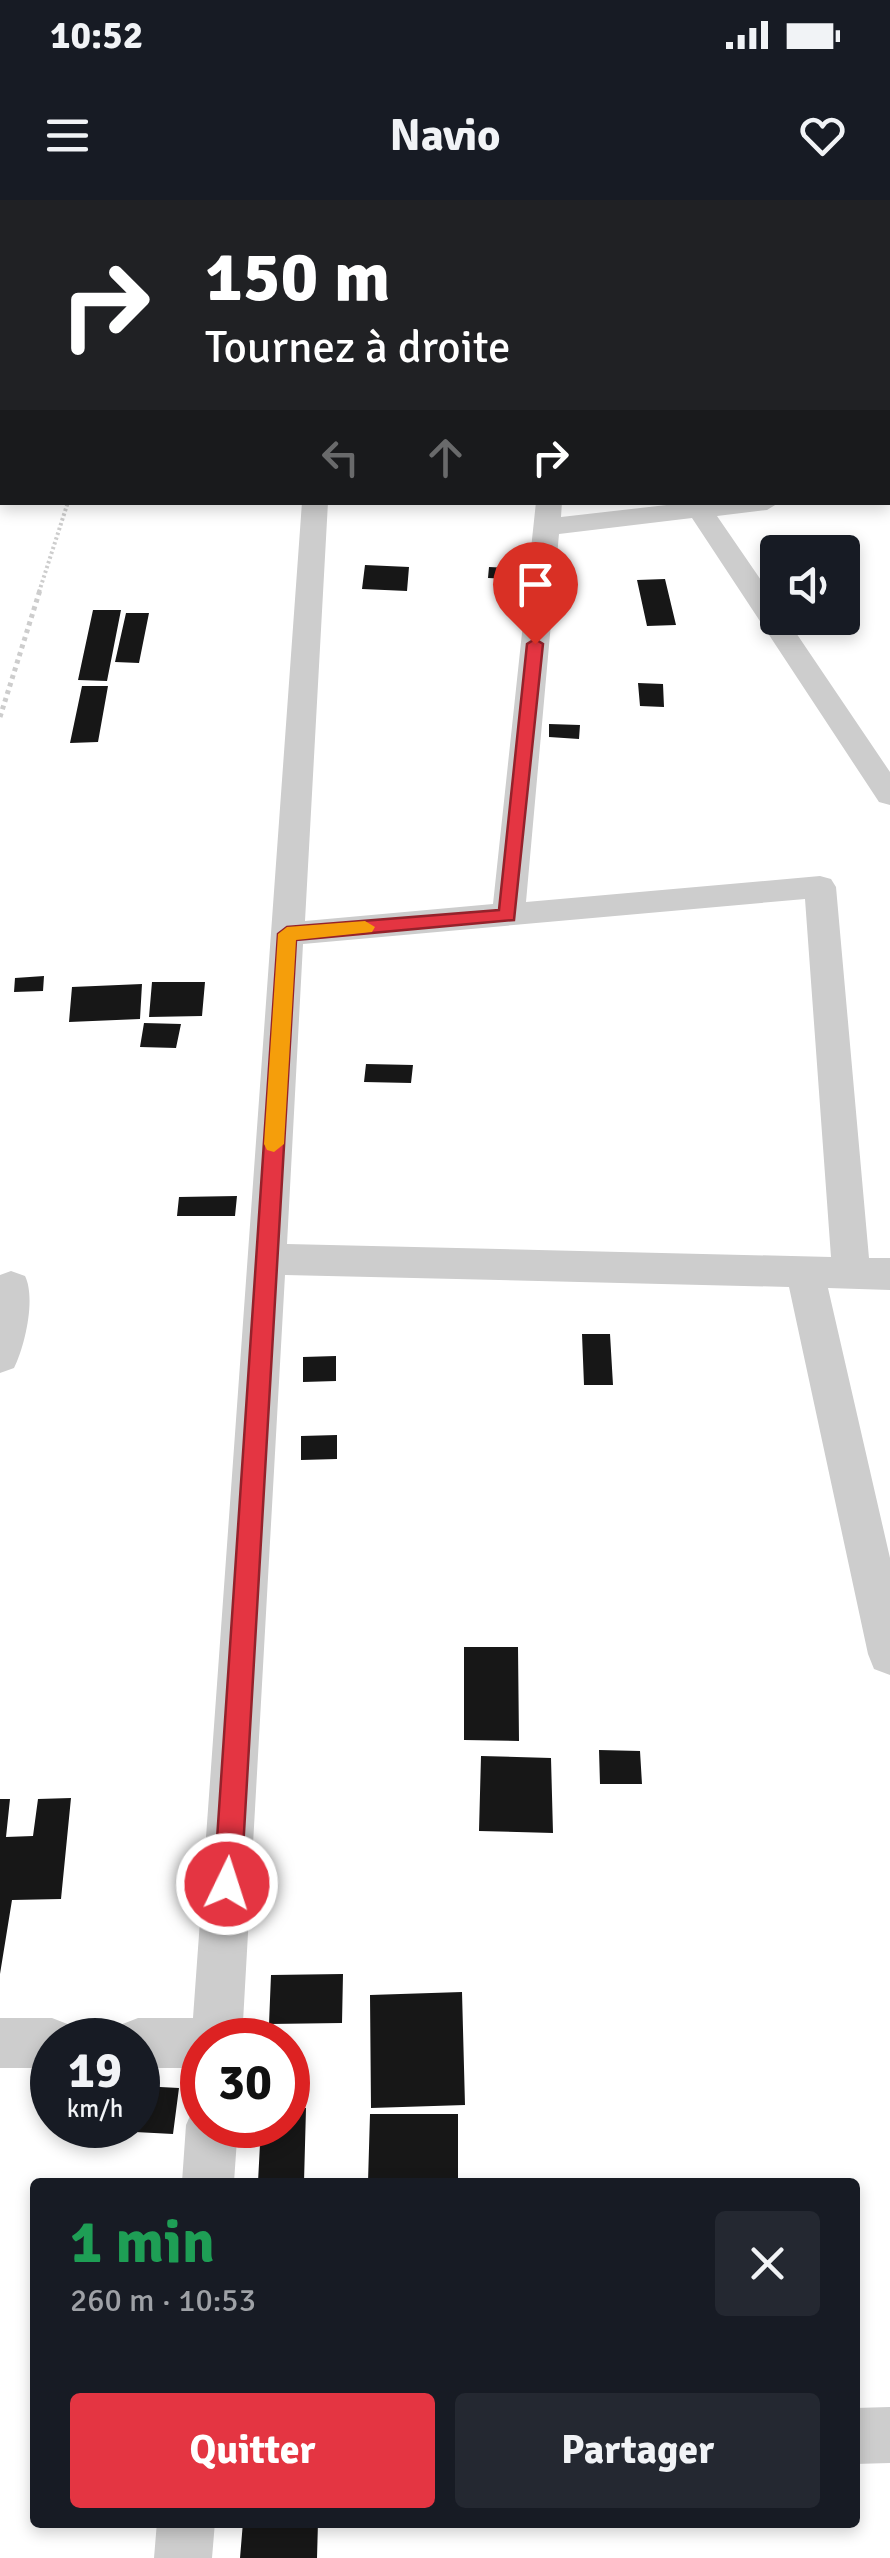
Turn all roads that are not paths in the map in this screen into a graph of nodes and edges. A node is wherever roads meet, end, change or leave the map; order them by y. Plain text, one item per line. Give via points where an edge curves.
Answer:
1 (315, 505) edge
2 (742, 505) edge
3 (700, 510) junction
4 (548, 515) edge
5 (890, 795) edge
6 (508, 915) junction
7 (287, 934) junction
8 (267, 1259) junction
9 (805, 1272) junction
10 (851, 1273) junction
11 (890, 1274) edge
12 (11, 1287) dead end
13 (0, 1356) edge
14 (890, 1654) edge
15 (219, 2018) edge
16 (0, 2043) edge
17 (30, 2043) edge
18 (210, 2148) edge
19 (208, 2178) edge
20 (890, 2435) edge
21 (860, 2436) edge
22 (186, 2528) edge
23 (184, 2558) edge

1 - 7 street
2 - 3 street
3 - 4 street
3 - 5 street
4 - 6 street
6 - 7 street
6 - 10 street via 820,887
7 - 8 street
8 - 9 street
8 - 15 street
9 - 10 street
9 - 14 street
10 - 11 street
12 - 13 street
16 - 17 street
18 - 19 street
20 - 21 street
22 - 23 street

